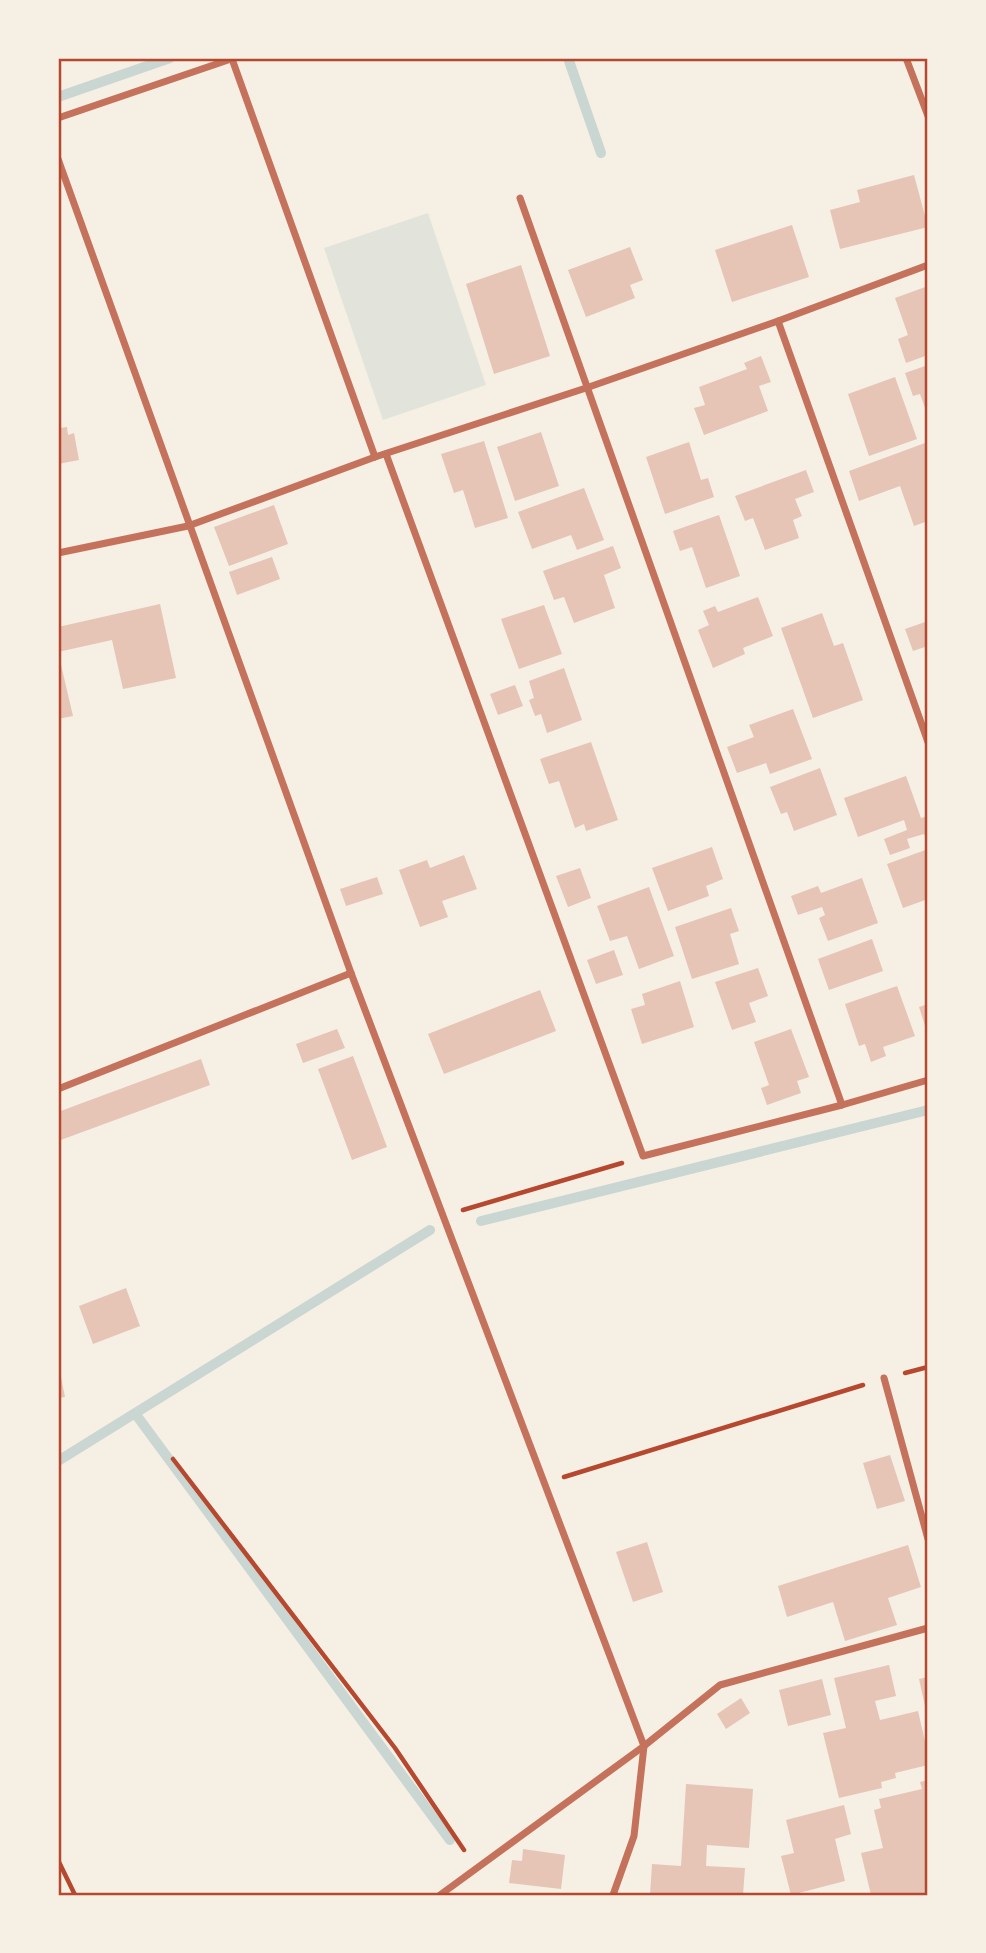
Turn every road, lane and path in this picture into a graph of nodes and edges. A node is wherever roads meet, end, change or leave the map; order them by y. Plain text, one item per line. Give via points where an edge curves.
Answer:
1 (233, 58) edge
2 (906, 58) edge
3 (928, 116) edge
4 (58, 118) edge
5 (58, 159) edge
6 (520, 198) dead end
7 (928, 265) edge
8 (778, 321) junction
9 (586, 388) junction
10 (386, 454) junction
11 (375, 457) junction
12 (188, 526) junction
13 (58, 553) edge
14 (928, 742) edge
15 (351, 972) junction
16 (928, 1080) edge
17 (58, 1088) edge
18 (842, 1105) junction
19 (643, 1156) junction
20 (444, 1216) junction
21 (928, 1367) edge
22 (884, 1378) junction
23 (173, 1459) dead end
24 (545, 1483) junction
25 (928, 1539) edge
26 (928, 1629) edge
27 (644, 1746) junction
28 (58, 1860) edge
29 (476, 1868) junction
30 (75, 1895) edge
31 (440, 1895) edge
32 (613, 1895) edge

1 - 4 street
1 - 11 street
2 - 3 street
5 - 12 street
6 - 9 street
7 - 8 street
8 - 9 street
8 - 14 street
9 - 10 street
9 - 18 street
10 - 11 street
10 - 19 street
11 - 12 street
12 - 13 street
12 - 15 street
15 - 17 street
15 - 20 street
16 - 18 street
18 - 19 street
19 - 20 path
20 - 24 street
21 - 22 path
22 - 24 path
22 - 25 street
23 - 29 path via 395,1748
24 - 27 street
26 - 27 street via 720,1685
27 - 29 street
27 - 32 street via 634,1836
28 - 30 path
29 - 31 street

